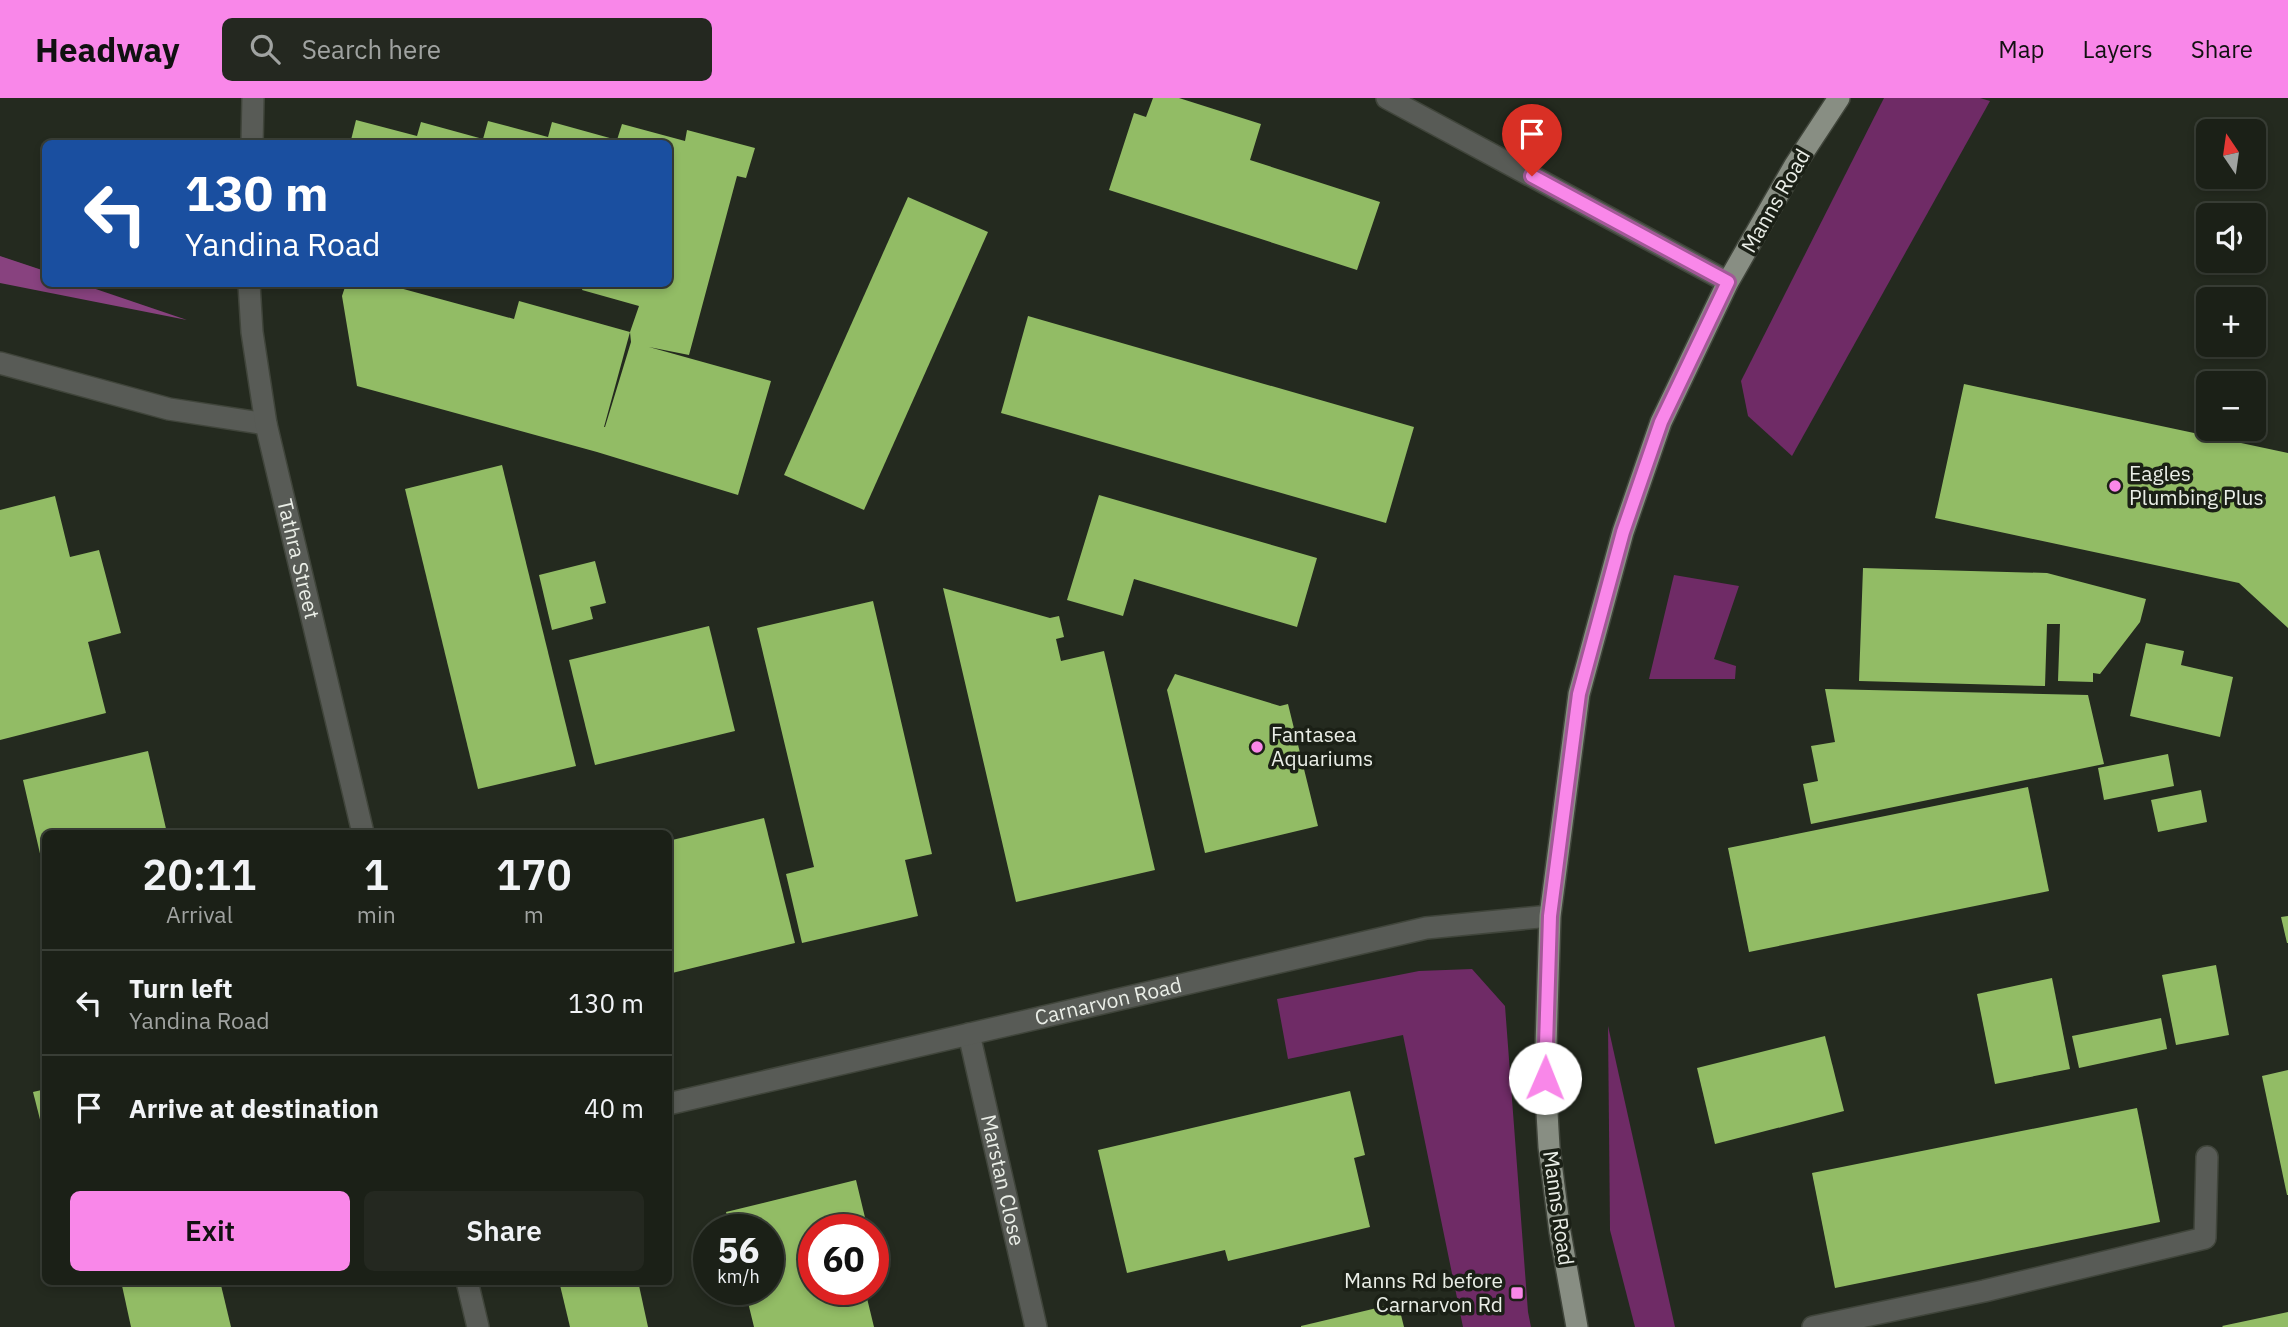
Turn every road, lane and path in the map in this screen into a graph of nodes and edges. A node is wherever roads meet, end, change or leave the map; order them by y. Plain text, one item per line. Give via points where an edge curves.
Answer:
1 (253, 98) edge
2 (1387, 98) edge
3 (1839, 98) edge
4 (252, 140) edge
5 (1728, 282) junction
6 (249, 287) edge
7 (0, 363) edge
8 (266, 424) junction
9 (362, 830) edge
10 (1550, 916) junction
11 (968, 1034) junction
12 (672, 1103) edge
13 (2207, 1157) dead end
14 (468, 1285) edge
15 (478, 1327) edge
16 (1036, 1327) edge
17 (1577, 1327) edge
18 (1813, 1327) edge

1 - 4 street
2 - 5 street
3 - 5 main road, Manns Road
5 - 10 main road, Manns Road via 1661,422 1623,532 1579,694
6 - 8 street, Tathra Street
7 - 8 street via 169,410
8 - 9 street, Tathra Street
10 - 11 street, Carnarvon Road via 1426,928
10 - 17 main road, Manns Road via 1545,1078 1549,1147
11 - 12 street, Carnarvon Road
11 - 16 street, Marstan Close
13 - 18 street via 2205,1238
14 - 15 street

